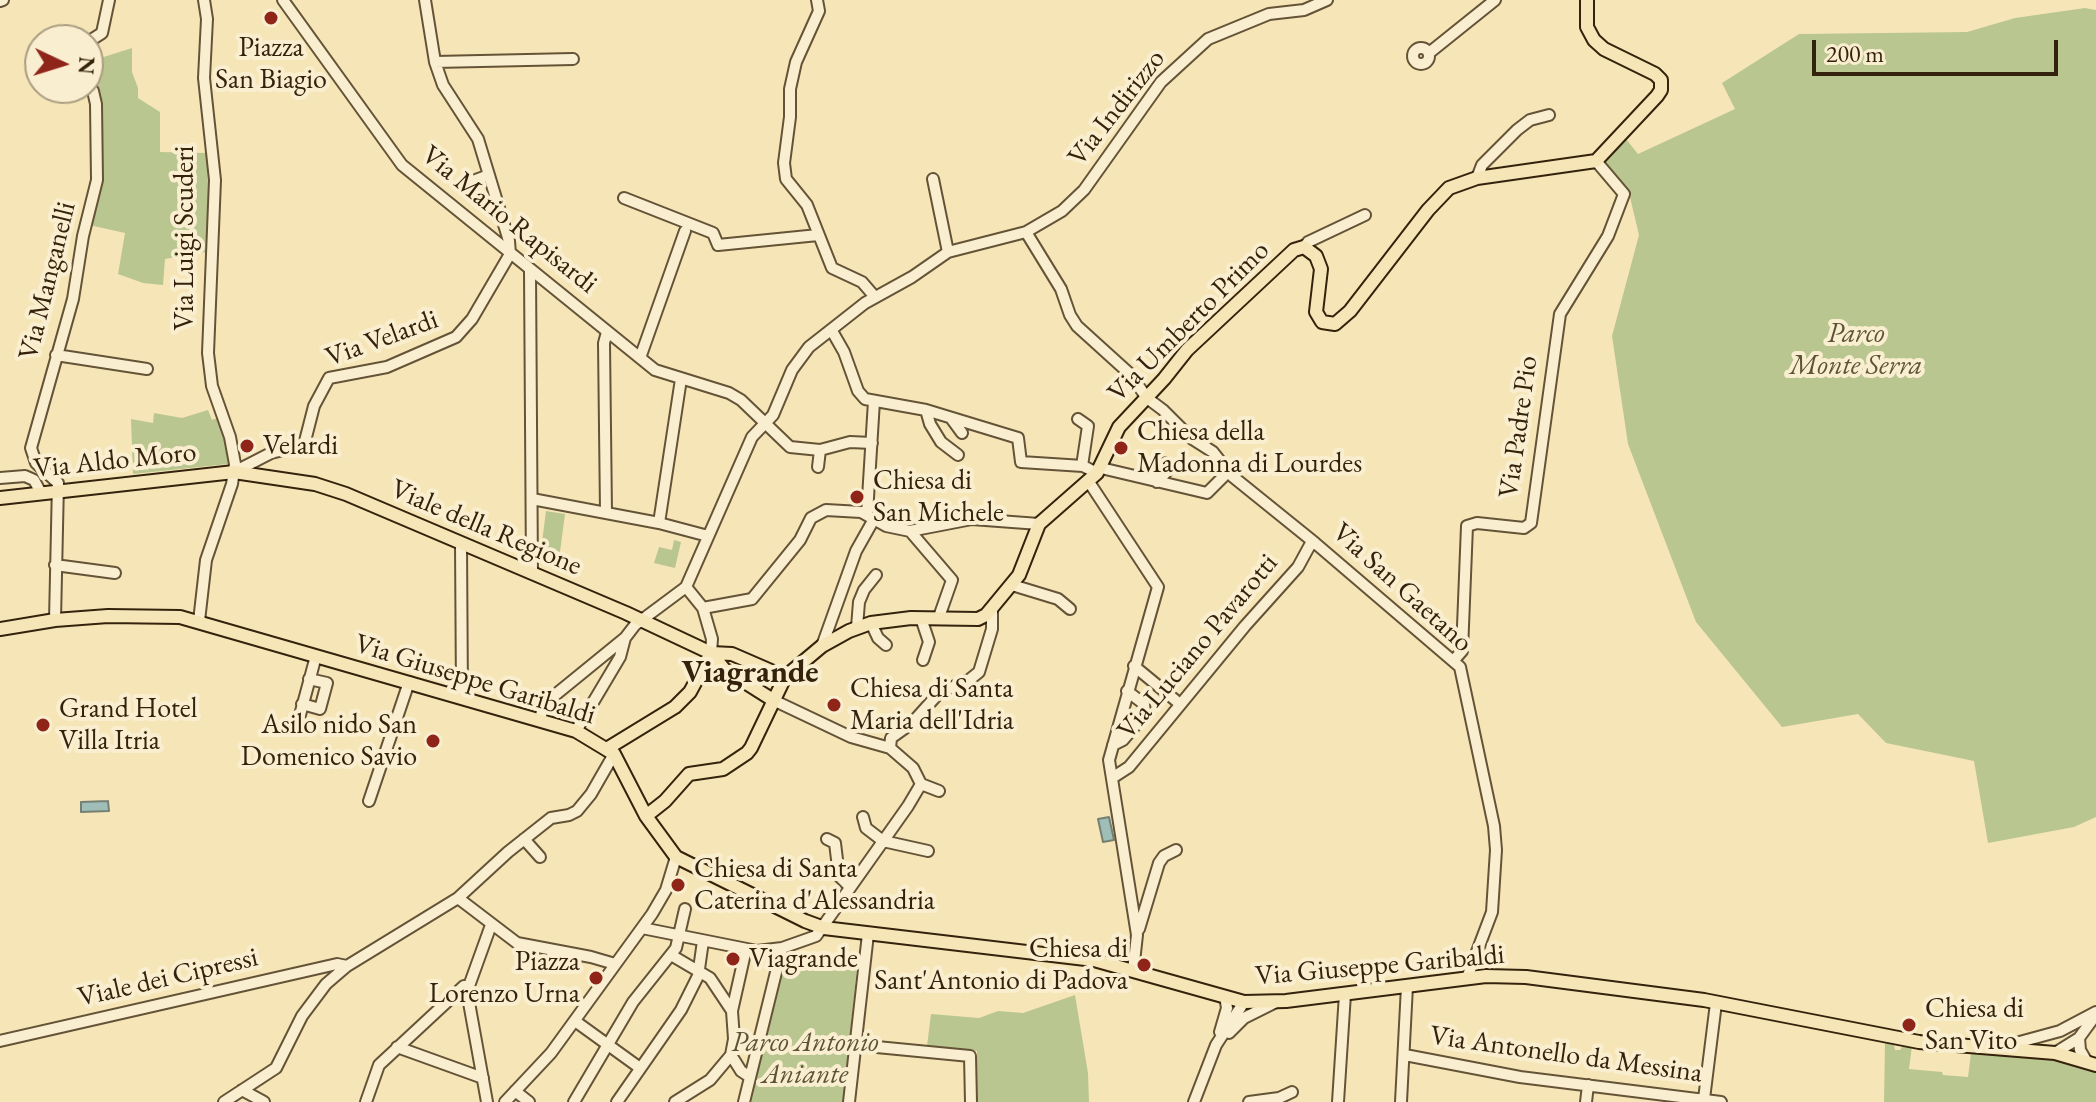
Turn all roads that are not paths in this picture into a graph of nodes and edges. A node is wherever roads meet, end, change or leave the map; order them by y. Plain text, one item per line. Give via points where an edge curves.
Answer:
1 (109, 0) edge
2 (204, 0) edge
3 (283, 0) edge
4 (425, 0) edge
5 (1327, 0) edge
6 (1495, 0) edge
7 (1587, 0) edge
8 (818, 5) edge
9 (104, 24) edge
10 (1429, 53) dead end
11 (573, 59) dead end
12 (435, 62) junction
13 (95, 104) edge
14 (1549, 115) dead end
15 (1596, 161) junction
16 (489, 175) junction
17 (1477, 178) junction
18 (933, 179) dead end
19 (464, 188) dead end
20 (624, 198) dead end
21 (1365, 215) dead end
22 (685, 231) dead end
23 (1026, 232) junction
24 (818, 235) junction
25 (1304, 247) junction
26 (948, 252) junction
27 (510, 254) junction
28 (530, 271) junction
29 (875, 297) junction
30 (832, 331) junction
31 (607, 332) junction
32 (56, 355) junction
33 (640, 358) junction
34 (147, 369) dead end
35 (681, 379) junction
36 (1147, 398) junction
37 (874, 401) junction
38 (926, 410) junction
39 (951, 418) junction
40 (1078, 419) dead end
41 (764, 422) junction
42 (962, 433) dead end
43 (872, 443) junction
44 (820, 450) junction
45 (958, 455) dead end
46 (1166, 463) dead end
47 (1083, 466) junction
48 (818, 467) dead end
49 (234, 472) junction
50 (1228, 472) junction
51 (1095, 475) junction
52 (0, 478) edge
53 (1157, 482) junction
54 (59, 491) junction
55 (41, 493) junction
56 (0, 498) edge
57 (532, 499) junction
58 (606, 512) junction
59 (870, 516) junction
60 (659, 523) junction
61 (1039, 524) junction
62 (910, 531) junction
63 (708, 536) junction
64 (461, 543) junction
65 (1315, 543) junction
66 (55, 565) junction
67 (115, 573) dead end
68 (532, 573) junction
69 (876, 575) dead end
70 (1012, 585) junction
71 (686, 587) junction
72 (703, 608) junction
73 (1070, 609) dead end
74 (992, 610) junction
75 (939, 617) junction
76 (921, 618) junction
77 (55, 620) junction
78 (642, 620) junction
79 (199, 621) junction
80 (871, 623) junction
81 (857, 627) junction
82 (0, 629) edge
83 (832, 632) junction
84 (625, 638) junction
85 (886, 645) dead end
86 (711, 653) junction
87 (316, 656) junction
88 (923, 660) dead end
89 (1454, 660) junction
90 (1134, 666) junction
91 (785, 677) junction
92 (309, 679) junction
93 (409, 682) junction
94 (1127, 691) junction
95 (462, 697) junction
96 (772, 702) junction
97 (1180, 704) junction
98 (540, 719) junction
99 (576, 731) junction
100 (1113, 745) junction
101 (890, 748) junction
102 (611, 751) junction
103 (1112, 778) junction
104 (921, 784) junction
105 (939, 791) dead end
106 (369, 801) dead end
107 (646, 816) junction
108 (863, 817) dead end
109 (524, 839) junction
110 (827, 839) dead end
111 (883, 841) junction
112 (1176, 850) dead end
113 (928, 851) dead end
114 (540, 857) dead end
115 (676, 857) junction
116 (850, 887) junction
117 (458, 898) junction
118 (685, 909) dead end
119 (491, 925) junction
120 (642, 928) junction
121 (824, 928) junction
122 (868, 934) junction
123 (1137, 935) junction
124 (678, 936) junction
125 (703, 941) junction
126 (782, 948) junction
127 (746, 949) junction
128 (671, 955) junction
129 (615, 964) junction
130 (347, 966) junction
131 (697, 970) junction
132 (1133, 971) junction
133 (1467, 978) junction
134 (469, 986) junction
135 (1407, 986) junction
136 (1345, 994) junction
137 (1225, 996) junction
138 (1244, 1002) junction
139 (1276, 1002) junction
140 (1716, 1003) junction
141 (732, 1011) junction
142 (2096, 1013) edge
143 (575, 1021) junction
144 (2060, 1031) junction
145 (2079, 1038) junction
146 (0, 1041) edge
147 (607, 1044) junction
148 (856, 1045) junction
149 (1216, 1045) junction
150 (397, 1047) junction
151 (1994, 1048) junction
152 (2055, 1053) junction
153 (731, 1055) junction
154 (1405, 1055) junction
155 (2091, 1064) edge
156 (640, 1068) junction
157 (750, 1077) junction
158 (483, 1078) junction
159 (1588, 1085) junction
160 (242, 1090) junction
161 (515, 1091) junction
162 (1292, 1092) dead end
163 (1704, 1099) junction
164 (1198, 1101) edge
165 (224, 1102) edge
166 (264, 1102) edge
167 (366, 1102) edge
168 (487, 1102) edge
169 (505, 1102) edge
170 (529, 1102) edge
171 (574, 1102) edge
172 (617, 1102) edge
173 (675, 1102) edge
174 (744, 1102) edge
175 (850, 1102) edge
176 (971, 1102) edge
177 (1249, 1102) edge
178 (1338, 1102) edge
179 (1401, 1102) edge
180 (1586, 1102) edge
181 (1721, 1102) edge

1 - 9 street
2 - 49 street, Via Luigi Scuderi via 204,78 215,180 208,353
3 - 27 street, Via Mario Rapisardi via 402,165
4 - 12 street
5 - 23 street, Via Indirizzo via 1304,10 1269,14 1208,39 1161,82 1084,190 1062,211
6 - 10 street
7 - 15 main road via 1587,27 1594,40 1661,80 1657,96
8 - 24 street via 790,89 784,163 786,179 807,205
11 - 12 street
12 - 16 street via 443,85 478,139
13 - 32 street, Via Manganelli via 97,180
14 - 17 street via 1517,130 1482,165
15 - 17 main road, Via Umberto Primo
15 - 89 street, Via Padre Pio via 1624,194 1608,236 1560,314 1531,523 1524,528 1467,526 1462,651
16 - 19 street
16 - 27 street
17 - 25 main road, Via Umberto Primo via 1449,188 1335,324 1322,322 1316,312 1321,269 1313,252
18 - 26 street
20 - 24 street via 713,233 718,245
21 - 25 street
22 - 33 street
23 - 26 street, Via Indirizzo
23 - 36 street, Via San Gaetano via 1077,326 1130,374
24 - 29 street via 832,268 862,282
25 - 36 main road, Via Umberto Primo via 1294,250 1197,340
26 - 29 street, Via Indirizzo
27 - 28 street, Via Mario Rapisardi
27 - 49 street, Via Velardi via 456,337 387,367 329,378 314,406 304,445 271,453
28 - 31 street, Via Mario Rapisardi
28 - 57 street
29 - 30 street, Via Indirizzo
30 - 37 street via 862,397
30 - 41 street, Via Indirizzo via 799,358
31 - 33 street, Via Mario Rapisardi
31 - 58 street
32 - 34 street
32 - 54 street, Via Manganelli via 31,448
33 - 35 street, Via Mario Rapisardi
35 - 41 street, Via Mario Rapisardi via 729,393
35 - 60 street
36 - 50 street, Via San Gaetano via 1213,452
36 - 51 main road, Via Umberto Primo via 1119,427
37 - 38 street
37 - 43 street
38 - 39 street
38 - 45 street via 941,442
39 - 42 street
39 - 47 street via 1018,438 1021,462
40 - 47 street via 1088,426
41 - 44 street, Via Mario Rapisardi via 790,447
41 - 63 street, Via Indirizzo via 752,437
43 - 44 street
43 - 59 street
44 - 48 street
46 - 53 street via 1170,468
47 - 51 street
49 - 54 main road, Via Aldo Moro
49 - 64 main road, Viale della Regione via 325,487
49 - 79 street via 206,560
50 - 53 street via 1203,492
50 - 65 street, Via San Gaetano
51 - 53 street
51 - 61 main road, Via Umberto Primo
51 - 90 street via 1108,509 1158,587
52 - 55 street via 25,476
54 - 55 main road, Via Aldo Moro
54 - 66 street
55 - 56 main road, Via Aldo Moro
57 - 58 street
57 - 68 street
58 - 60 street
59 - 62 street
59 - 72 street via 832,510 816,514 752,599
59 - 83 street
60 - 63 street
61 - 62 street via 972,519
61 - 70 main road, Via Umberto Primo
62 - 75 street via 952,580
63 - 71 street, Via Indirizzo
64 - 68 main road, Viale della Regione
64 - 95 street
65 - 89 street, Via San Gaetano
65 - 97 street, Via Luciano Pavarotti
66 - 67 street
66 - 77 street
68 - 78 main road, Viale della Regione
69 - 81 street via 859,602
70 - 73 street via 1058,599
70 - 74 main road, Via Umberto Primo
71 - 72 street
71 - 78 street
72 - 86 street
74 - 75 main road via 978,619
74 - 101 street via 979,672 939,693 891,738
75 - 76 main road
76 - 80 main road
76 - 88 street via 929,642
77 - 79 main road, Via Giuseppe Garibaldi via 133,615
77 - 82 main road, Via Giuseppe Garibaldi
78 - 84 street
78 - 86 main road, Viale della Regione
79 - 87 main road, Via Giuseppe Garibaldi
80 - 81 main road
80 - 85 street
81 - 83 main road
83 - 91 main road
84 - 98 street via 544,704
84 - 99 street via 620,657
86 - 91 main road via 732,654
86 - 96 main road via 724,669
86 - 102 main road via 690,692 675,707
87 - 92 street
87 - 93 main road, Via Giuseppe Garibaldi
89 - 133 street, Via San Gaetano via 1463,673 1496,850 1492,912
90 - 94 street
90 - 97 street
91 - 96 main road
92 - 92 street via 327,683 320,709 301,709
93 - 95 main road, Via Giuseppe Garibaldi
93 - 106 street
94 - 100 street
94 - 100 street via 1144,704 1145,714
95 - 98 main road, Via Giuseppe Garibaldi
96 - 101 street
96 - 107 main road via 747,753 723,769 689,774
97 - 103 street, Via Luciano Pavarotti via 1129,767
98 - 99 main road, Via Giuseppe Garibaldi
99 - 102 main road, Via Giuseppe Garibaldi
100 - 103 street
101 - 104 street via 913,768
102 - 107 main road, Via Giuseppe Garibaldi
102 - 109 street via 600,779 577,811 551,818
103 - 123 street
104 - 105 street
104 - 111 street
107 - 115 main road, Via Giuseppe Garibaldi
108 - 111 street via 866,828
109 - 114 street
109 - 117 street
110 - 116 street via 835,843 839,876
111 - 113 street
111 - 116 street
112 - 123 street via 1159,863
115 - 120 street via 666,890
115 - 121 main road, Via Giuseppe Garibaldi
116 - 121 street
117 - 119 street
117 - 130 street
118 - 124 street
119 - 129 street via 525,946
119 - 134 street
120 - 124 street
120 - 129 street
121 - 122 main road, Via Giuseppe Garibaldi
121 - 126 street
122 - 132 main road, Via Giuseppe Garibaldi via 1043,952
122 - 148 street
123 - 132 street
124 - 125 street
124 - 128 street
125 - 127 street
125 - 131 street
126 - 127 street
126 - 157 street
127 - 141 street
128 - 131 street
128 - 147 street
129 - 143 street
130 - 146 street, Viale dei Cipressi via 337,964
130 - 160 street via 310,1004 276,1068
131 - 141 street via 710,978
131 - 156 street via 681,1010
132 - 137 main road, Via Giuseppe Garibaldi
133 - 135 main road, Via Giuseppe Garibaldi
133 - 140 main road, Via Giuseppe Garibaldi via 1526,977
134 - 150 street
134 - 158 street
135 - 136 main road, Via Giuseppe Garibaldi
135 - 154 street
136 - 139 main road, Via Giuseppe Garibaldi
136 - 178 street
137 - 138 main road, Via Giuseppe Garibaldi
137 - 149 street via 1227,1008
138 - 139 main road, Via Giuseppe Garibaldi
138 - 149 street
139 - 149 street via 1244,1018
140 - 151 main road, Via Giuseppe Garibaldi via 1919,1042
140 - 163 street
141 - 153 street
142 - 144 street
142 - 145 street
143 - 147 street
143 - 161 street
144 - 151 street
144 - 152 street
145 - 152 street
145 - 155 street via 2080,1050
147 - 156 street
147 - 171 street
148 - 175 street
148 - 176 street via 970,1056
149 - 164 street
150 - 158 street
150 - 167 street via 379,1065
151 - 152 main road, Via Giuseppe Garibaldi
152 - 155 main road, Via Giuseppe Garibaldi
153 - 157 street
153 - 173 street via 710,1080
154 - 159 street, Via Antonello da Messina
154 - 179 street
156 - 172 street
157 - 174 street
158 - 168 street
159 - 163 street, Via Antonello da Messina
159 - 180 street
160 - 165 street
160 - 166 street
161 - 169 street
161 - 170 street
162 - 177 street
163 - 181 street, Via Antonello da Messina

